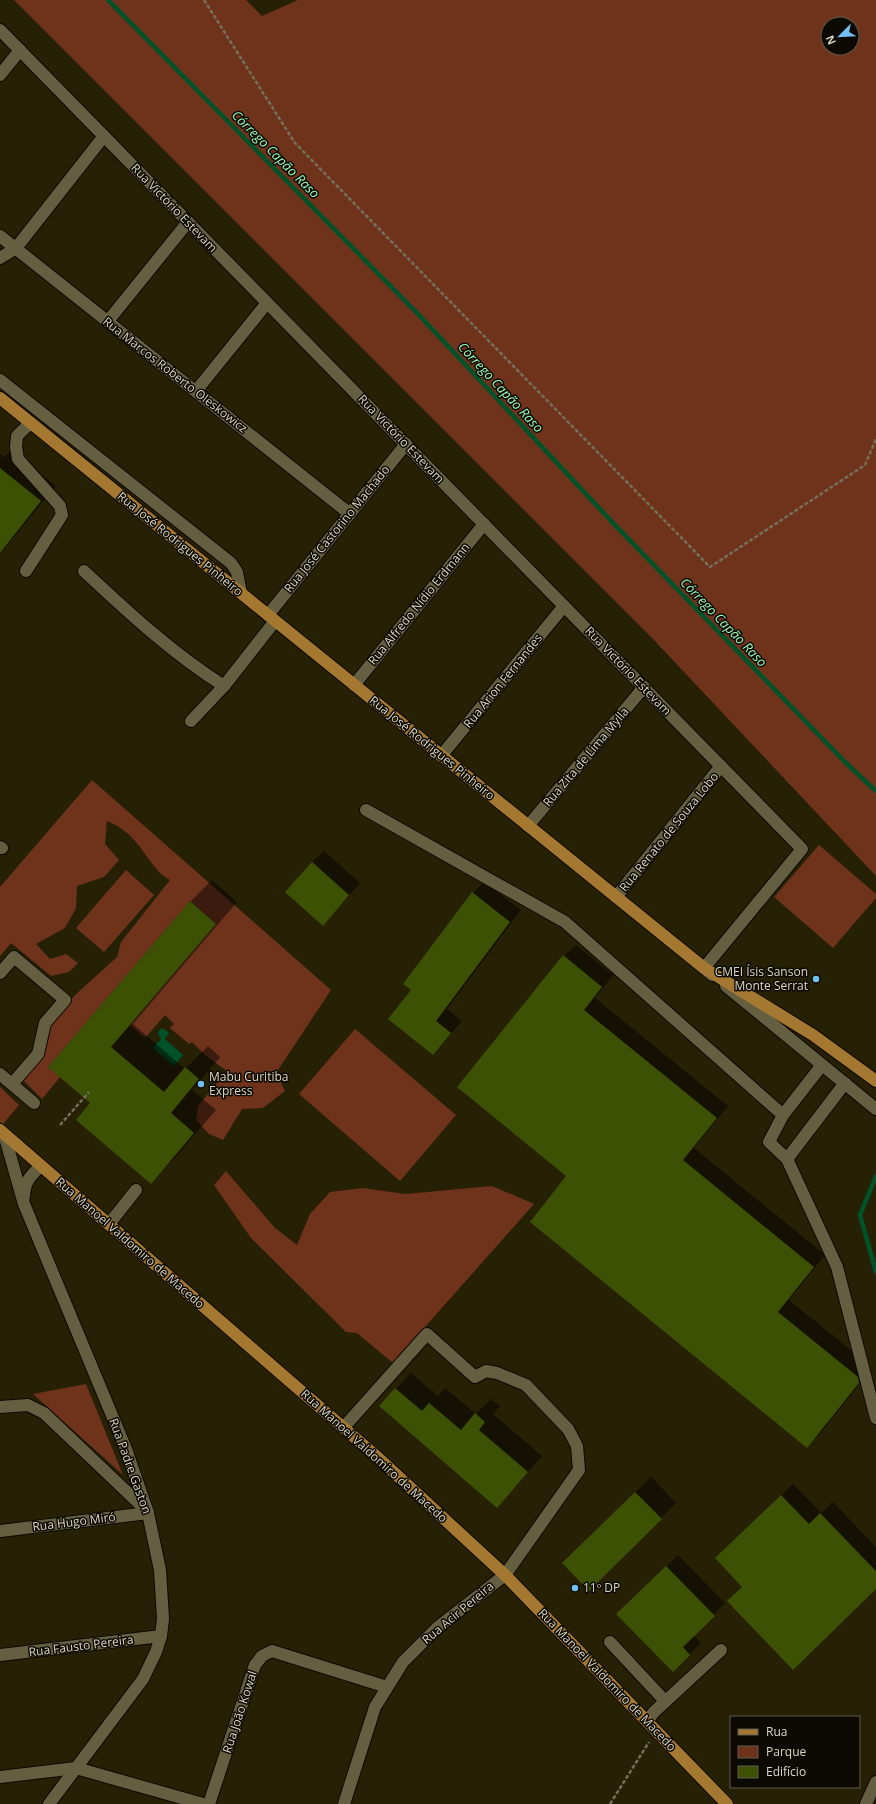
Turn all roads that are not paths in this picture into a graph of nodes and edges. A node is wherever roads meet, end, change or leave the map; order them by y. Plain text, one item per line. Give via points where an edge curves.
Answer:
1 (0, 30) edge
2 (20, 50) junction
3 (0, 75) edge
4 (104, 136) junction
5 (188, 222) junction
6 (0, 236) edge
7 (16, 248) junction
8 (0, 258) edge
9 (267, 302) junction
10 (108, 322) junction
11 (0, 380) edge
12 (196, 391) junction
13 (0, 398) edge
14 (30, 423) junction
15 (406, 444) junction
16 (350, 514) junction
17 (484, 524) junction
18 (26, 571) dead end
19 (84, 571) dead end
20 (241, 593) junction
21 (564, 606) junction
22 (271, 618) junction
23 (354, 685) junction
24 (224, 686) junction
25 (644, 687) junction
26 (192, 721) dead end
27 (441, 756) junction
28 (721, 766) junction
29 (366, 810) dead end
30 (528, 826) junction
31 (616, 897) junction
32 (704, 968) junction
33 (0, 973) edge
34 (822, 1065) junction
35 (0, 1074) edge
36 (876, 1081) edge
37 (845, 1083) junction
38 (12, 1084) junction
39 (34, 1103) dead end
40 (876, 1109) edge
41 (783, 1115) junction
42 (1, 1134) edge
43 (787, 1159) junction
44 (41, 1166) junction
45 (136, 1190) dead end
46 (24, 1204) junction
47 (109, 1224) junction
48 (0, 1408) edge
49 (876, 1418) edge
50 (344, 1427) junction
51 (148, 1513) junction
52 (0, 1531) edge
53 (505, 1574) junction
54 (161, 1636) junction
55 (610, 1642) dead end
56 (721, 1650) dead end
57 (0, 1655) edge
58 (387, 1687) junction
59 (665, 1701) junction
60 (647, 1721) junction
61 (76, 1768) junction
62 (0, 1777) edge
63 (876, 1782) edge
64 (49, 1804) edge
65 (203, 1804) edge
66 (209, 1804) edge
67 (344, 1804) edge
68 (727, 1804) edge
69 (866, 1804) edge

1 - 2 street, Rua Victório Estevam
2 - 3 street
2 - 4 street, Rua Victório Estevam
4 - 5 street, Rua Victório Estevam
4 - 7 street
5 - 9 street, Rua Victório Estevam
5 - 10 street
6 - 7 street, Rua Marcos Roberto Oleskowicz
7 - 8 street
7 - 10 street, Rua Marcos Roberto Oleskowicz
9 - 12 street
9 - 15 street, Rua Victório Estevam
10 - 12 street, Rua Marcos Roberto Oleskowicz
11 - 20 street via 231,562 237,572
12 - 16 street, Rua Marcos Roberto Oleskowicz
13 - 14 main road, Rua José Rodrigues Pinheiro
14 - 18 street via 18,436 18,459 60,506 62,515
14 - 20 main road, Rua José Rodrigues Pinheiro
15 - 16 street, Rua José Castorino Machado
15 - 17 street, Rua Victório Estevam
16 - 22 street, Rua José Castorino Machado
17 - 21 street, Rua Victório Estevam
17 - 23 street, Rua Alfredo Nídio Erdmann
19 - 24 street via 133,616 201,672
20 - 22 main road, Rua José Rodrigues Pinheiro
21 - 25 street, Rua Victório Estevam
21 - 27 street, Rua Arion Fernandes
22 - 23 main road, Rua José Rodrigues Pinheiro
22 - 24 street, Rua José Castorino Machado
23 - 27 main road, Rua José Rodrigues Pinheiro
24 - 26 street, Rua José Castorino Machado
25 - 28 street, Rua Victório Estevam
25 - 30 street, Rua Zita de Lima Mylla
27 - 30 main road, Rua José Rodrigues Pinheiro
28 - 31 street, Rua Renato de Souza Lobo
28 - 32 street, Rua Victório Estevam via 802,849
29 - 41 street via 565,922
30 - 31 main road, Rua José Rodrigues Pinheiro
31 - 32 main road, Rua José Rodrigues Pinheiro
32 - 34 street
32 - 36 main road, Rua José Rodrigues Pinheiro via 813,1035
33 - 38 street via 14,957 65,1000 45,1023 38,1054
34 - 37 street
34 - 41 street
35 - 38 street
37 - 40 street
37 - 43 street
38 - 39 street
41 - 43 street via 769,1142
42 - 44 main road, Rua Manoel Valdomiro de Macedo
42 - 46 street, Rua Padre Gaston
43 - 49 street via 837,1267
44 - 46 street, Rua Padre Gaston via 25,1184
44 - 47 main road, Rua Manoel Valdomiro de Macedo
45 - 47 street
46 - 51 street, Rua Padre Gaston via 126,1449
47 - 50 main road, Rua Manoel Valdomiro de Macedo
48 - 51 street via 28,1405 44,1413
50 - 53 main road, Rua Manoel Valdomiro de Macedo
50 - 53 street, Rua Acir Pereira via 427,1334 475,1377 486,1371 526,1385 568,1429 577,1446 579,1470
51 - 52 street, Rua Hugo Miró
51 - 54 street, Rua Padre Gaston via 155,1539 163,1594
53 - 58 street, Rua Acir Pereira via 438,1627 403,1662
53 - 60 main road, Rua Manoel Valdomiro de Macedo
54 - 57 street, Rua Fausto Pereira
54 - 61 street, Rua Padre Gaston via 143,1679
55 - 59 street
56 - 59 street
58 - 66 street, Rua João Kowal via 272,1651 262,1656 255,1665
58 - 67 street, Rua Acir Pereira via 375,1707
59 - 60 street
60 - 68 main road, Rua Manoel Valdomiro de Macedo
61 - 62 street
61 - 64 street, Rua Padre Gaston
61 - 65 street
63 - 69 street

